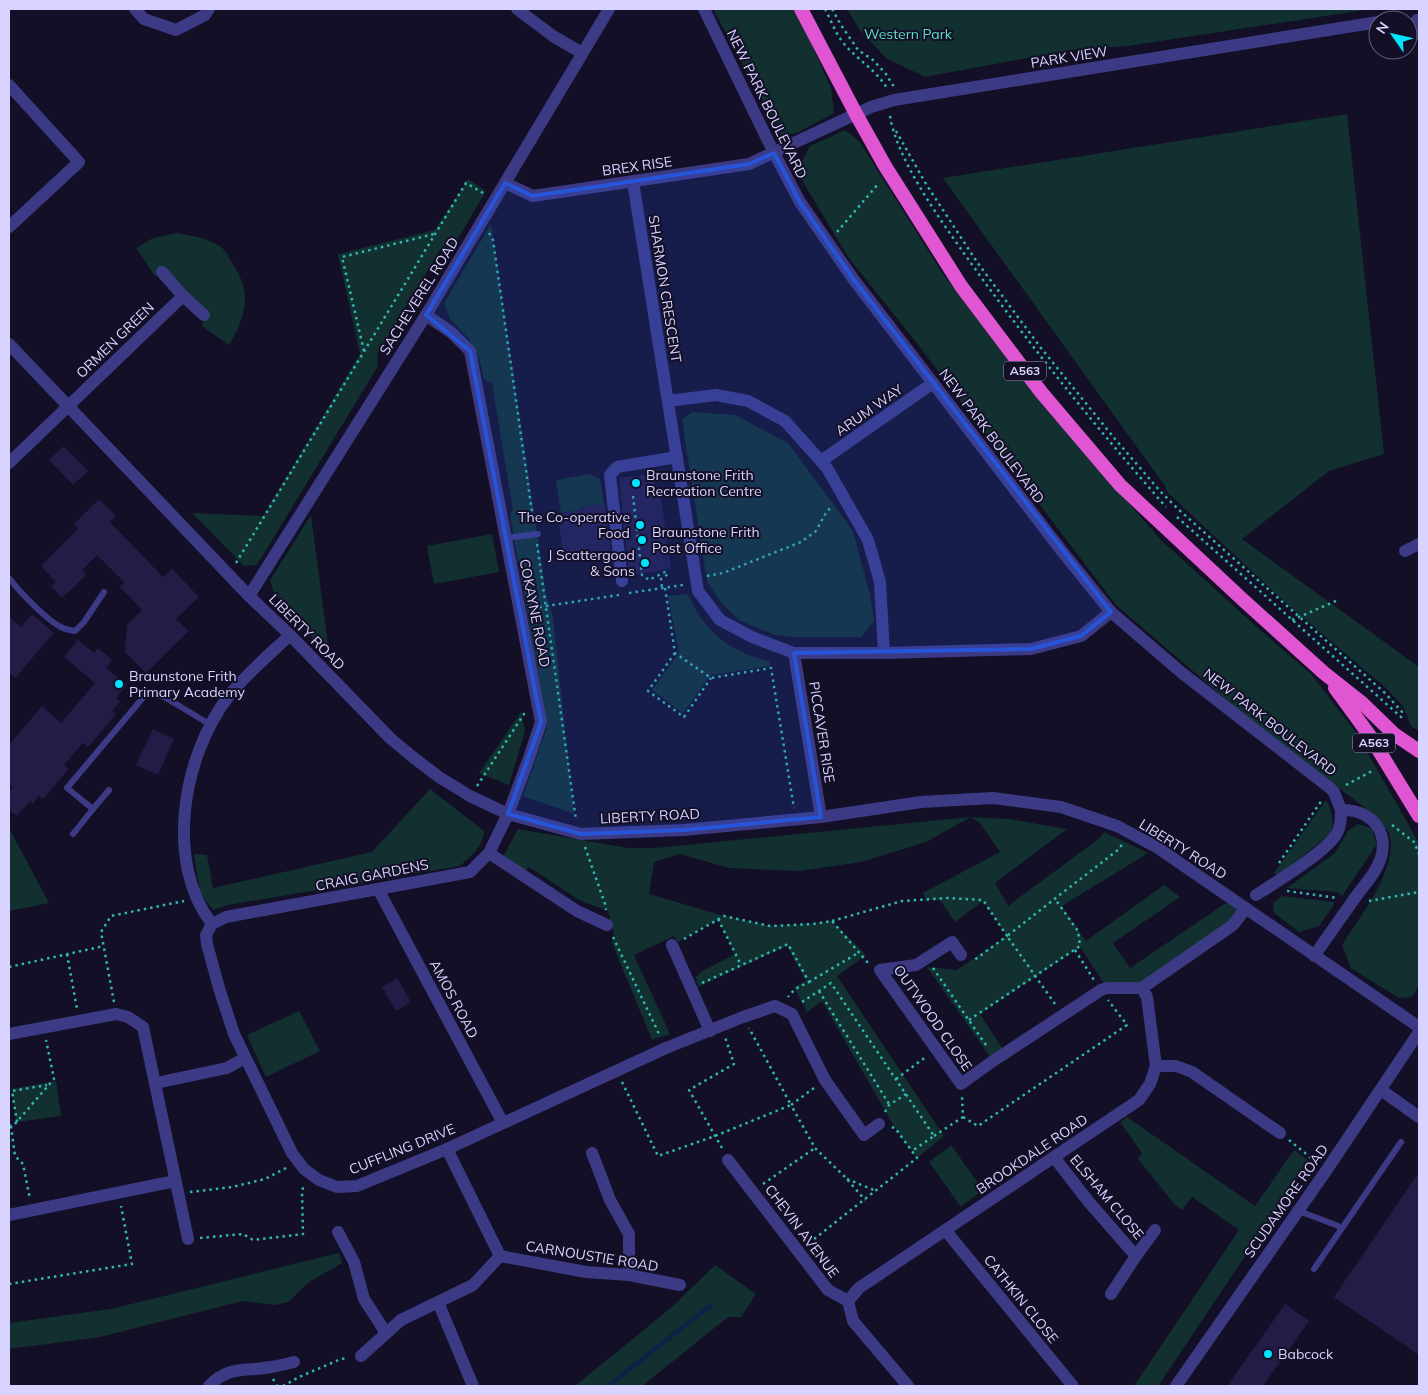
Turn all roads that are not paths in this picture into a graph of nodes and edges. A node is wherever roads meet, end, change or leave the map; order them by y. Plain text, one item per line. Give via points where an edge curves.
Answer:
1 (135, 9) edge
2 (209, 9) edge
3 (518, 9) edge
4 (609, 9) edge
5 (704, 9) edge
6 (801, 9) edge
7 (1368, 24) edge
8 (582, 53) junction
9 (9, 85) edge
10 (856, 114) junction
11 (774, 153) junction
12 (633, 182) junction
13 (505, 183) junction
14 (9, 227) edge
15 (162, 272) dead end
16 (183, 296) junction
17 (204, 315) dead end
18 (426, 315) junction
19 (9, 344) edge
20 (933, 383) junction
21 (668, 401) junction
22 (68, 406) junction
23 (677, 457) junction
24 (821, 461) junction
25 (9, 463) edge
26 (538, 534) dead end
27 (506, 538) junction
28 (1419, 544) edge
29 (1404, 551) dead end
30 (9, 578) edge
31 (622, 581) dead end
32 (104, 592) dead end
33 (249, 596) junction
34 (1112, 612) junction
35 (290, 636) junction
36 (794, 653) junction
37 (884, 653) junction
38 (1324, 673) junction
39 (211, 725) junction
40 (1419, 751) edge
41 (109, 790) dead end
42 (93, 809) junction
43 (1341, 810) junction
44 (508, 814) junction
45 (1419, 816) edge
46 (821, 817) junction
47 (73, 834) dead end
48 (489, 853) junction
49 (378, 889) junction
50 (1256, 895) dead end
51 (1246, 908) junction
52 (212, 924) junction
53 (607, 925) road end
54 (672, 945) road end
55 (962, 955) road end
56 (1314, 956) junction
57 (1142, 988) junction
58 (1419, 1027) edge
59 (716, 1028) junction
60 (1419, 1032) edge
61 (9, 1034) edge
62 (246, 1058) junction
63 (1156, 1066) junction
64 (156, 1083) junction
65 (1380, 1090) junction
66 (1419, 1117) edge
67 (502, 1123) junction
68 (879, 1124) road end
69 (1280, 1133) road end
70 (1401, 1142) dead end
71 (447, 1149) junction
72 (592, 1153) dead end
73 (1054, 1157) junction
74 (728, 1160) road end
75 (175, 1181) junction
76 (1298, 1210) junction
77 (9, 1215) edge
78 (1341, 1228) junction
79 (1156, 1230) dead end
80 (946, 1231) junction
81 (338, 1232) dead end
82 (188, 1239) road end
83 (500, 1256) junction
84 (1136, 1256) junction
85 (1314, 1269) dead end
86 (629, 1275) junction
87 (680, 1284) dead end
88 (1111, 1294) dead end
89 (848, 1301) junction
90 (438, 1302) junction
91 (386, 1333) junction
92 (361, 1356) road end
93 (294, 1362) dead end
94 (209, 1386) edge
95 (473, 1386) edge
96 (908, 1386) edge
97 (1073, 1386) edge
98 (1176, 1386) edge

1 - 2 street via 144,19 176,30 205,15
3 - 8 street
4 - 8 street, SACHEVEREL ROAD
5 - 11 street, NEW PARK BOULEVARD
6 - 10 highway, A563
7 - 10 street, PARK VIEW via 897,100
8 - 13 street, SACHEVEREL ROAD
9 - 14 street via 79,162
10 - 11 street, PARK VIEW
10 - 38 highway, A563 via 961,286 1041,392 1120,485
11 - 12 street, BREX RISE via 750,164
11 - 20 street, NEW PARK BOULEVARD via 800,202 854,280
12 - 13 street, BREX RISE via 533,196
12 - 21 street, SHARMON CRESCENT
13 - 18 street, SACHEVEREL ROAD
15 - 16 street
16 - 17 street
16 - 22 street, ORMEN GREEN
18 - 27 street, COKAYNE ROAD via 452,333 470,351
18 - 33 street, SACHEVEREL ROAD
19 - 22 street, LIBERTY ROAD
20 - 24 street, ARUM WAY
20 - 34 street, NEW PARK BOULEVARD
21 - 23 street, SHARMON CRESCENT
21 - 24 street via 716,395 748,401 785,421
22 - 25 street, ORMEN GREEN
22 - 33 street, LIBERTY ROAD
23 - 31 street via 617,467 610,475
23 - 36 street, SHARMON CRESCENT via 698,591 720,620
24 - 37 street via 868,540 880,582
26 - 27 lane
27 - 44 street, COKAYNE ROAD via 541,722
28 - 29 street
30 - 32 lane via 47,616 62,628 75,631
33 - 35 street, LIBERTY ROAD
34 - 37 street, SHARMON CRESCENT via 1081,636 1031,649
34 - 43 street, NEW PARK BOULEVARD via 1182,673 1330,788
35 - 39 street via 242,681
35 - 44 street, LIBERTY ROAD via 390,738 439,777
36 - 37 street, SHARMON CRESCENT
36 - 46 street, PICCAVER RISE
38 - 40 highway, A563 via 1394,734
38 - 45 highway, A563 via 1370,736
39 - 42 lane via 166,698 146,694 67,788
39 - 52 street via 191,776 184,826 195,898
41 - 42 lane
42 - 47 lane
43 - 50 street via 1337,834 1327,847
43 - 56 street via 1362,812 1376,822 1384,843 1378,866
44 - 46 street, LIBERTY ROAD via 581,834 684,830
44 - 48 street, CRAIG GARDENS
46 - 51 street, LIBERTY ROAD via 921,802 993,798 1061,807 1117,826 1158,848
48 - 49 street, CRAIG GARDENS via 470,872
48 - 53 street via 577,911
49 - 52 street, CRAIG GARDENS via 226,917
49 - 67 street, AMOS ROAD
51 - 56 street, LIBERTY ROAD
51 - 57 street via 1233,925
52 - 62 street, CUFFLING DRIVE via 206,935 218,988
54 - 59 street via 691,988
55 - 57 street, OUTWOOD CLOSE via 952,942 916,966 880,970 961,1084 1101,990
56 - 58 street, LIBERTY ROAD
57 - 63 street, BROOKDALE ROAD via 1147,997
59 - 67 street, CUFFLING DRIVE
59 - 68 street, CUFFLING DRIVE via 775,1006 792,1014 825,1080 864,1134
60 - 65 street, SCUDAMORE ROAD
61 - 64 street via 116,1014 128,1017 143,1027
62 - 64 street via 227,1068
62 - 71 street, CUFFLING DRIVE via 292,1153 319,1180 337,1187 357,1186
63 - 69 street via 1176,1066 1192,1072
63 - 73 street, BROOKDALE ROAD via 1150,1084 1139,1100
64 - 75 street
65 - 66 street
65 - 76 street, SCUDAMORE ROAD
67 - 71 street, CUFFLING DRIVE
70 - 78 lane
71 - 83 street
72 - 86 street via 610,1200 629,1234
73 - 80 street, BROOKDALE ROAD
73 - 84 street, ELSHAM CLOSE
74 - 89 street, CHEVIN AVENUE via 828,1290
75 - 77 street
75 - 82 street
76 - 78 lane
76 - 98 street, SCUDAMORE ROAD
78 - 85 lane
79 - 84 street, ELSHAM CLOSE
80 - 89 street, BROOKDALE ROAD via 859,1288
80 - 97 street, CATHKIN CLOSE
81 - 91 street via 354,1262 364,1299
83 - 86 street, CARNOUSTIE ROAD via 586,1272
83 - 90 street via 473,1285
84 - 88 street, ELSHAM CLOSE
86 - 87 street, CARNOUSTIE ROAD
89 - 96 street via 852,1320
90 - 91 street via 401,1320
90 - 95 street
91 - 92 street
93 - 94 street via 229,1372 218,1376

